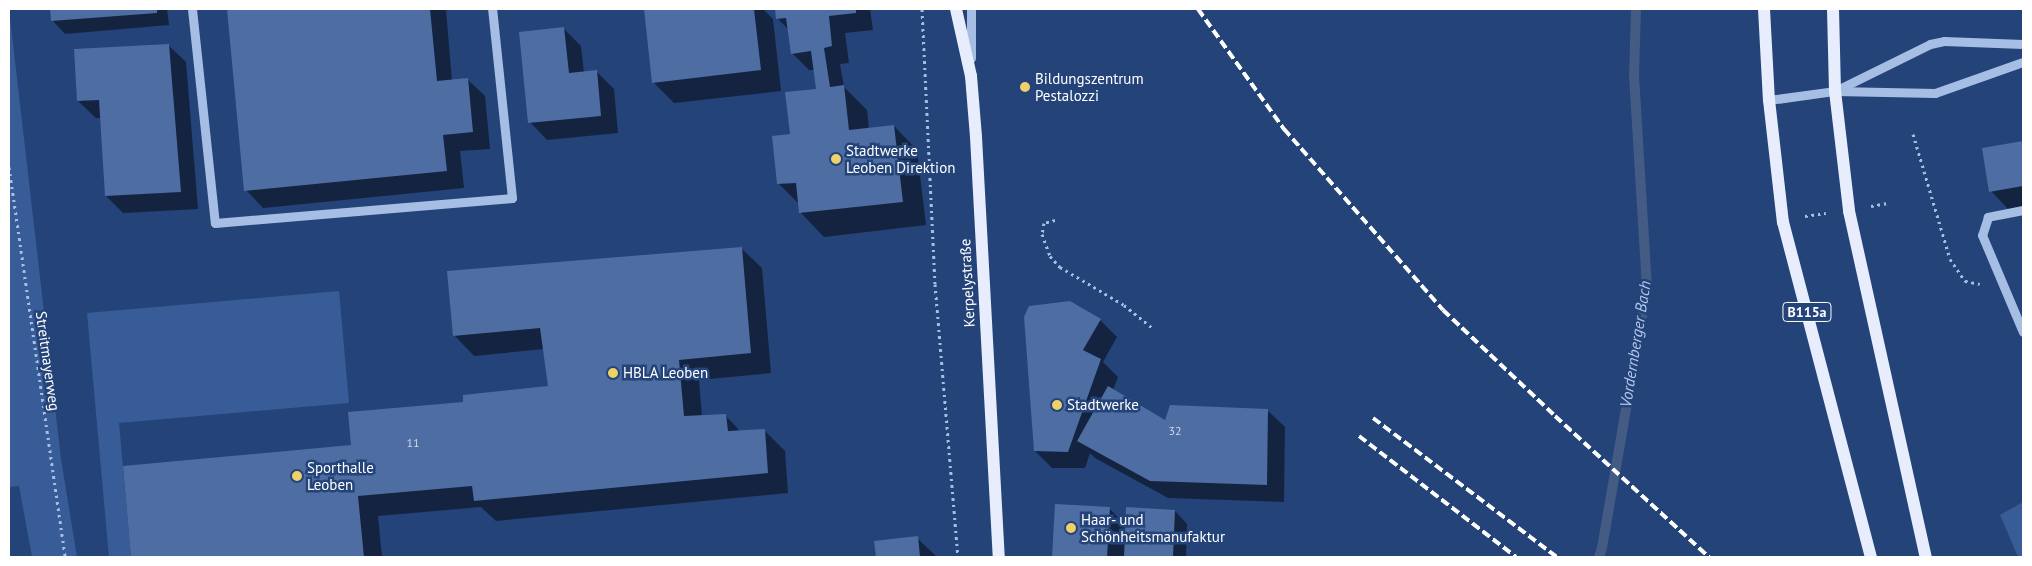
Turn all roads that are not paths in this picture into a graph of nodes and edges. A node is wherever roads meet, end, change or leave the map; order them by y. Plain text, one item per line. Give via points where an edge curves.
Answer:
1 (192, 9) edge
2 (492, 9) edge
3 (956, 9) edge
4 (971, 9) edge
5 (1764, 9) edge
6 (1833, 9) edge
7 (2023, 44) edge
8 (2023, 62) edge
9 (970, 76) junction
10 (1834, 91) junction
11 (1769, 100) junction
12 (2023, 210) edge
13 (2023, 332) edge
14 (999, 557) edge
15 (1870, 557) edge
16 (1926, 557) edge

1 - 2 street via 215,223 512,198
3 - 9 main road, Kerpelystraße
4 - 9 street
5 - 11 main road, B115a
6 - 10 main road
7 - 10 street via 1944,41 1930,44
8 - 10 street via 1935,93
9 - 14 main road, Kerpelystraße
10 - 11 street
10 - 16 main road via 1855,246
11 - 15 main road, B115a via 1783,222
12 - 13 street via 1988,217 1982,235

